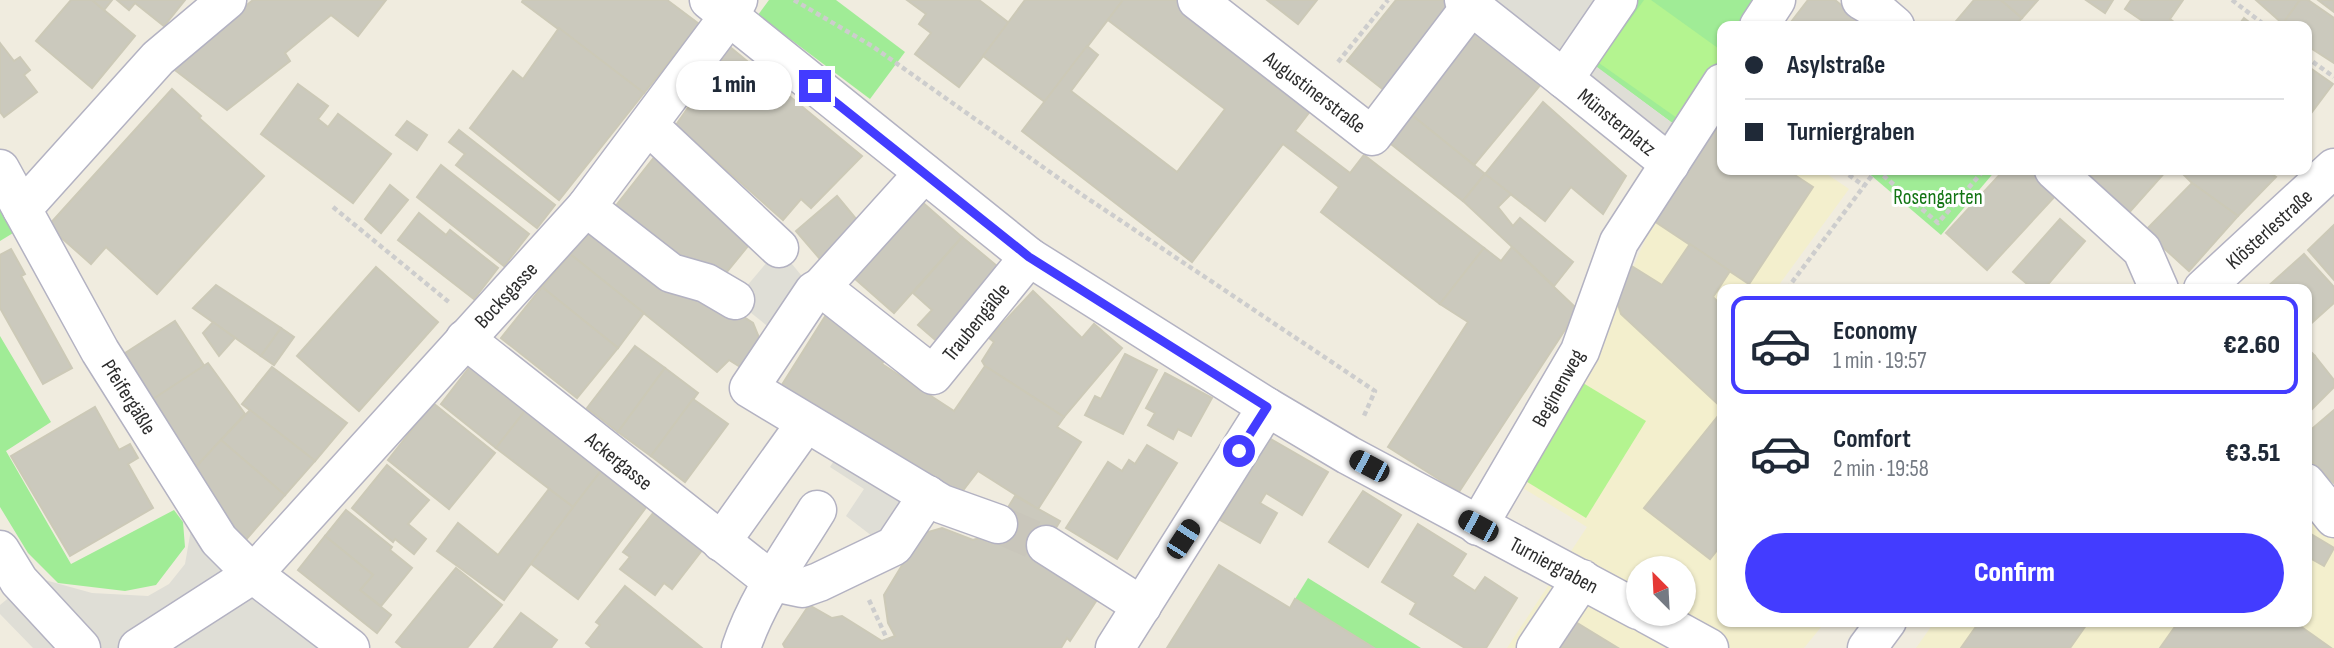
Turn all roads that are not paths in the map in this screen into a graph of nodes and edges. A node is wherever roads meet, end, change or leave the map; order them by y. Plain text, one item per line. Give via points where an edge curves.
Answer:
1 (227, 0) edge
2 (1197, 0) edge
3 (1618, 0) edge
4 (1776, 0) edge
5 (1468, 3) edge
6 (725, 5) edge
7 (1762, 21) edge
8 (1564, 79) junction
9 (1717, 91) edge
10 (648, 125) junction
11 (1670, 164) junction
12 (0, 169) edge
13 (2333, 170) edge
14 (924, 173) junction
15 (2059, 175) edge
16 (586, 207) junction
17 (22, 209) junction
18 (1619, 242) joint
19 (779, 248) dead end
20 (1029, 257) junction
21 (2157, 284) edge
22 (2208, 284) edge
23 (821, 287) junction
24 (735, 300) dead end
25 (472, 332) junction
26 (1267, 407) junction
27 (797, 436) junction
28 (2312, 491) edge
29 (928, 495) junction
30 (817, 510) dead end
31 (2334, 518) edge
32 (998, 524) tunnel mouth
33 (1478, 526) junction
34 (721, 542) junction
35 (1046, 545) tunnel mouth
36 (9, 565) edge
37 (253, 573) junction
38 (1582, 579) junction
39 (774, 582) junction
40 (1626, 603) edge
41 (1142, 606) junction
42 (1669, 626) edge
43 (1883, 627) edge
44 (81, 648) edge
45 (138, 648) edge
46 (350, 648) edge
47 (741, 648) edge
48 (1115, 648) edge
49 (1536, 648) edge
50 (1709, 648) edge
51 (1867, 648) edge

1 - 17 street via 158,58
2 - 5 street, Augustinerstraße via 1372,136
3 - 8 street, Münsterplatz
4 - 7 street
5 - 8 street, Münsterplatz
6 - 10 street, Bocksgasse
6 - 14 street, Turniergraben
8 - 11 street, Münsterplatz
9 - 11 street, Münsterplatz
10 - 16 street, Bocksgasse
10 - 19 street
11 - 18 street, Münsterplatz
12 - 17 street, Pfeifergäßle
13 - 22 street, Klösterlestraße
14 - 20 street, Turniergraben
14 - 23 street
15 - 21 street via 2141,250
16 - 24 street via 671,273 706,283
16 - 25 street, Bocksgasse
17 - 37 street, Pfeifergäßle via 100,351 219,540
18 - 33 street, Beginenweg via 1580,351
20 - 23 street, Traubengäßle via 933,375
20 - 26 street, Turniergraben
23 - 27 street via 801,309 749,388
25 - 34 street, Ackergasse
25 - 37 street, Bocksgasse
26 - 33 street, Turniergraben
26 - 41 street
27 - 29 street
27 - 34 street
28 - 31 street
29 - 32 street
29 - 39 street via 894,546 856,572 802,588
30 - 39 street
33 - 38 street, Turniergraben
34 - 39 street, Ackergasse
35 - 41 street
36 - 44 street
37 - 45 street, Bocksgasse
37 - 46 street, Pfeifergäßle
38 - 40 street, Turniergraben
38 - 49 street
39 - 47 street
41 - 48 street
42 - 50 street
43 - 51 street

